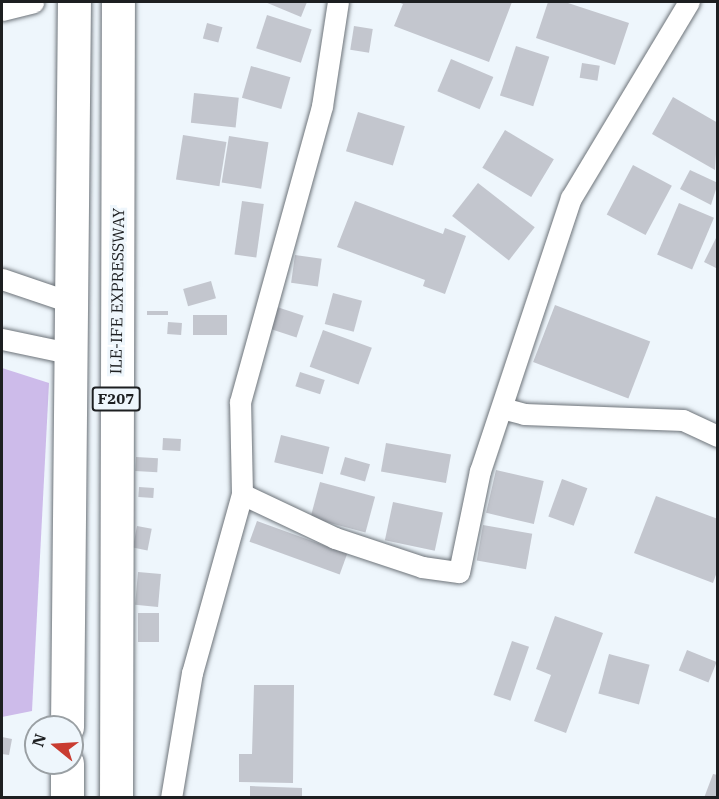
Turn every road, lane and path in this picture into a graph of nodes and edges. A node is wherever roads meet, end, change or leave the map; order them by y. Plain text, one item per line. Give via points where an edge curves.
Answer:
1 (33, 2) edge
2 (74, 2) edge
3 (118, 2) edge
4 (338, 2) edge
5 (689, 2) edge
6 (2, 10) edge
7 (72, 145) junction
8 (119, 155) junction
9 (2, 279) edge
10 (70, 302) junction
11 (2, 339) edge
12 (69, 353) junction
13 (502, 408) junction
14 (717, 436) edge
15 (242, 494) junction
16 (67, 715) edge
17 (67, 775) edge
18 (67, 798) edge
19 (116, 798) edge
20 (171, 798) edge

1 - 6 street
2 - 7 main road, F207
3 - 8 main road, ILE-IFE EXPRESSWAY / F207
4 - 15 street via 322,106 240,402
5 - 13 street via 571,198
7 - 8 main road
7 - 10 main road, F207
8 - 19 main road, ILE-IFE EXPRESSWAY / F207
9 - 10 street
10 - 12 main road, F207
11 - 12 street
12 - 16 main road, F207
13 - 14 street via 524,414 684,420
13 - 15 street via 480,471 459,572 422,567 335,538
15 - 20 street via 192,673
17 - 18 main road

